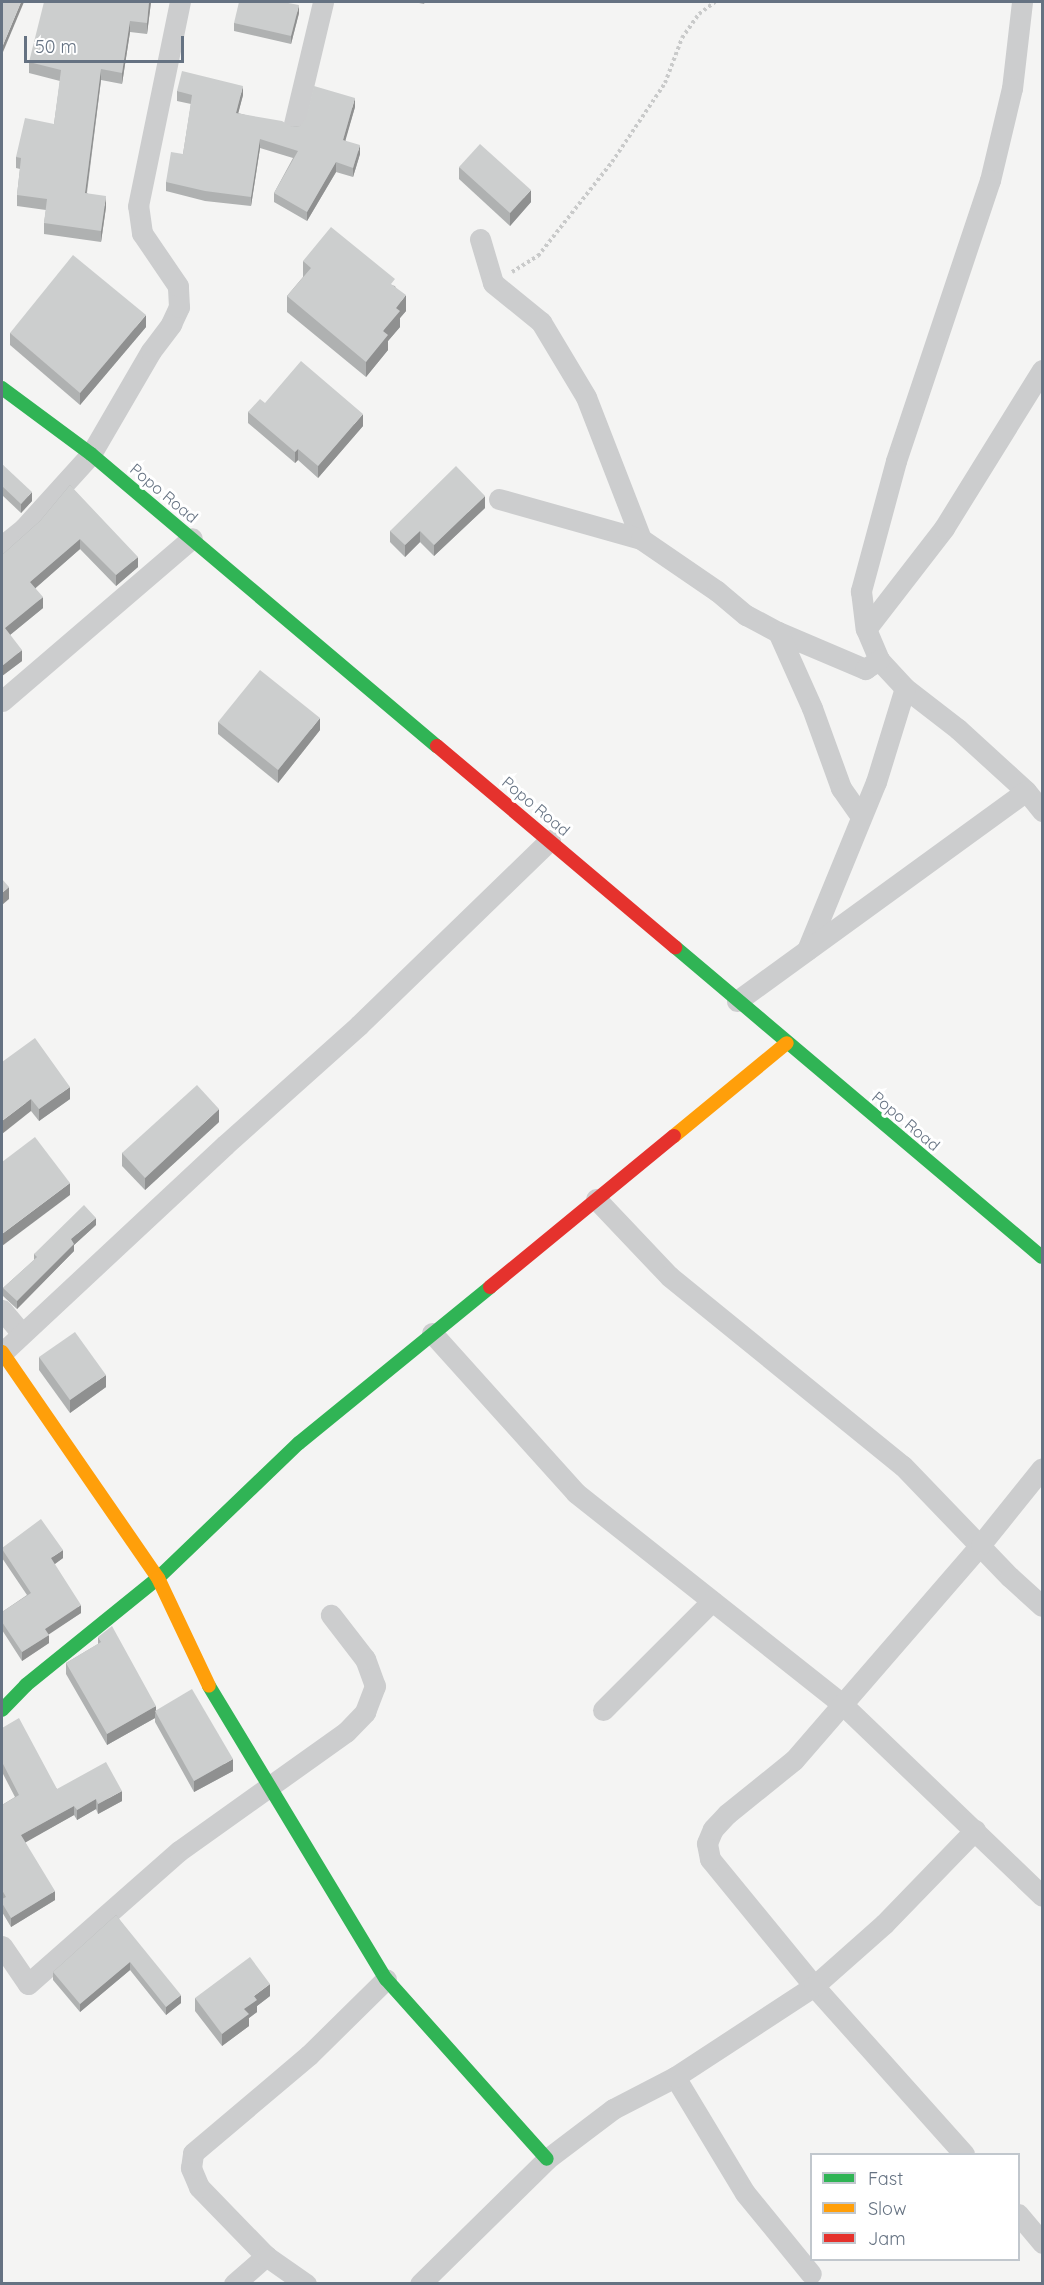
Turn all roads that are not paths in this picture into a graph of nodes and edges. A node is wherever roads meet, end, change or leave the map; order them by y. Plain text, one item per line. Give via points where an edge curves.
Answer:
1 (180, 2) edge
2 (323, 2) edge
3 (1022, 2) edge
4 (294, 124) edge
5 (480, 239) dead end
6 (1042, 369) edge
7 (2, 388) edge
8 (91, 454) junction
9 (499, 500) dead end
10 (192, 538) junction
11 (641, 539) junction
12 (2, 546) edge
13 (866, 629) junction
14 (778, 632) junction
15 (879, 660) junction
16 (905, 688) junction
17 (2, 701) edge
18 (1026, 791) junction
19 (1042, 811) edge
20 (860, 815) junction
21 (550, 840) junction
22 (807, 950) junction
23 (737, 1001) junction
24 (787, 1043) junction
25 (596, 1199) junction
26 (1042, 1257) edge
27 (2, 1310) edge
28 (21, 1333) junction
29 (432, 1333) junction
30 (2, 1352) edge
31 (1042, 1468) edge
32 (981, 1544) junction
33 (158, 1578) junction
34 (712, 1601) junction
35 (1042, 1606) edge
36 (331, 1615) dead end
37 (842, 1704) junction
38 (2, 1710) edge
39 (603, 1710) dead end
40 (272, 1786) junction
41 (975, 1830) junction
42 (1042, 1896) edge
43 (2, 1946) edge
44 (386, 1979) junction
45 (814, 1986) junction
46 (675, 2077) junction
47 (963, 2153) edge
48 (547, 2159) junction
49 (1020, 2216) edge
50 (1042, 2243) edge
51 (266, 2256) junction
52 (811, 2274) dead end
53 (234, 2283) edge
54 (306, 2283) edge
55 (420, 2283) edge

1 - 8 street via 138,206 142,233 178,286 179,307
2 - 4 street
3 - 13 street via 1012,88 990,180 896,461 861,591
5 - 11 street via 494,283 541,322 586,397
6 - 13 street via 944,528
7 - 8 street, Popo Road
8 - 10 street, Popo Road
8 - 12 street via 24,528
9 - 11 street
10 - 17 street
10 - 21 street, Popo Road
11 - 14 street via 746,615
13 - 15 street
14 - 15 street via 865,669
14 - 20 street via 812,708 841,788
15 - 16 street
16 - 18 street via 958,729
16 - 20 street via 876,782
18 - 19 street
18 - 22 street
20 - 22 street
21 - 23 street, Popo Road
21 - 28 street via 359,1025
22 - 23 street
23 - 24 street, Popo Road
24 - 25 street
24 - 26 street, Popo Road
25 - 29 street
25 - 32 street via 669,1276 903,1466
27 - 28 street
28 - 30 street
29 - 33 street via 299,1443
29 - 34 street via 576,1493
30 - 33 street
31 - 32 street
32 - 35 street
32 - 37 street
33 - 38 street via 26,1685
33 - 40 street via 206,1679
34 - 37 street
34 - 39 street
36 - 40 street via 365,1659 375,1686 365,1712 346,1732
37 - 41 street
37 - 45 street via 794,1760 727,1814 713,1829 707,1844 710,1859
40 - 43 street via 179,1851 28,1984
40 - 44 street
41 - 42 street
41 - 45 street via 884,1924
44 - 48 street
44 - 51 street via 309,2055 193,2153 191,2168 200,2187
45 - 46 street
45 - 47 street
46 - 48 street via 613,2109
46 - 52 street via 745,2193
48 - 55 street
49 - 50 street
51 - 53 street
51 - 54 street

